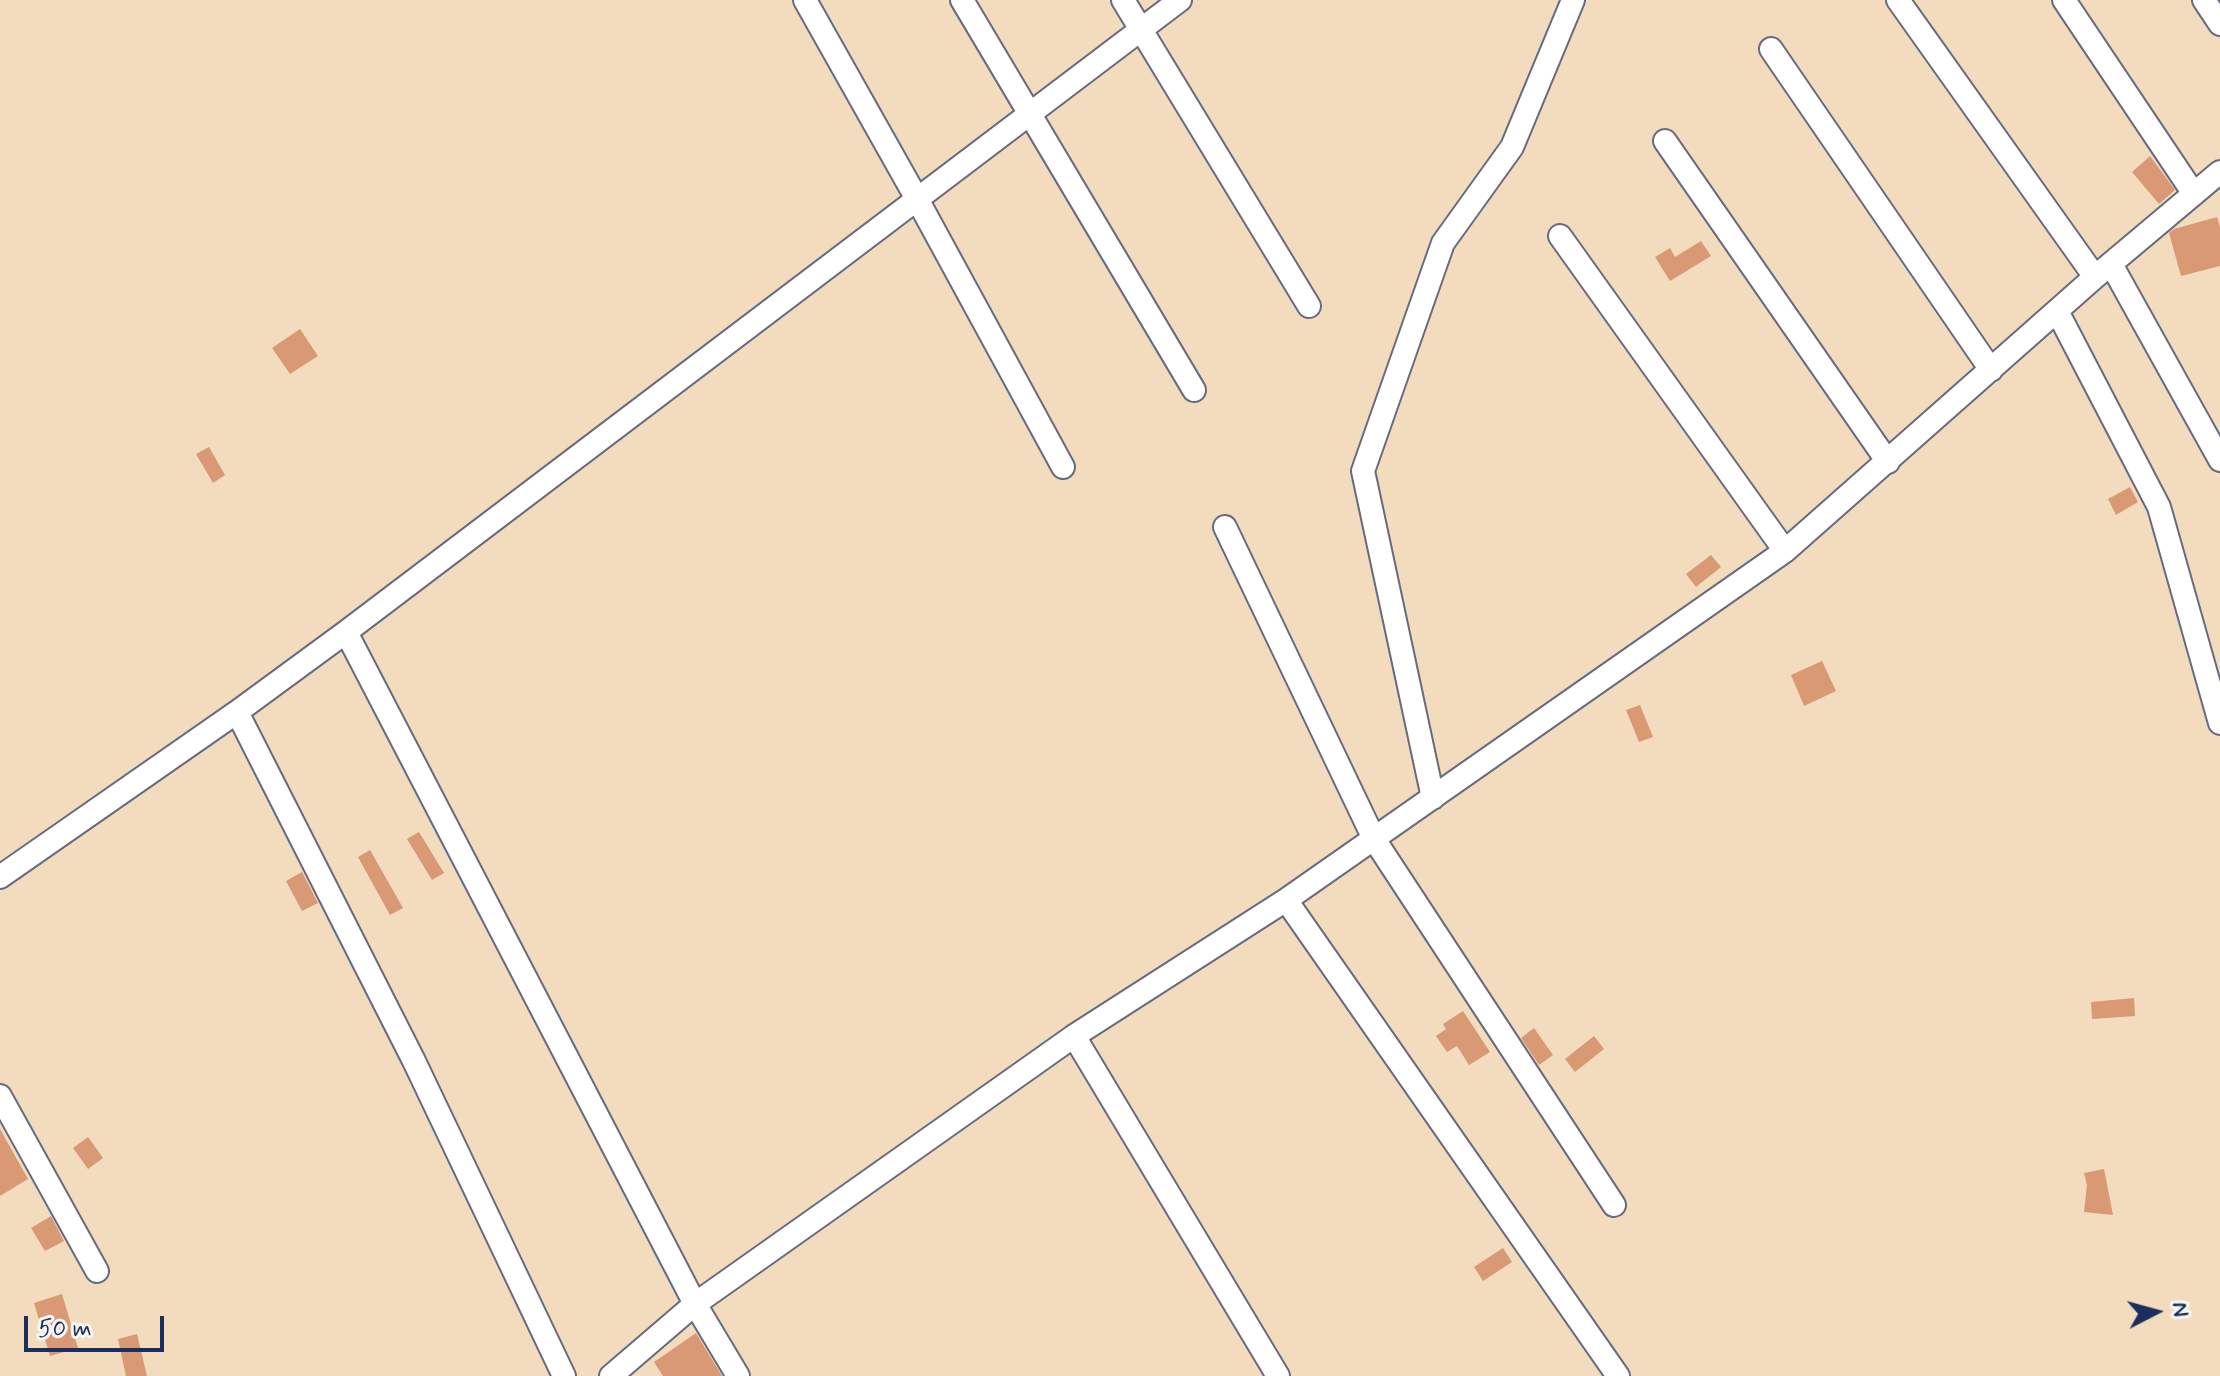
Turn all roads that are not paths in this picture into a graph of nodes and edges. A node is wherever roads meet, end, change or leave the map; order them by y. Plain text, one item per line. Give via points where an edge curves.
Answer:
1 (805, 0) edge
2 (962, 0) edge
3 (1123, 0) edge
4 (1180, 0) edge
5 (1573, 0) edge
6 (1898, 0) edge
7 (2064, 0) edge
8 (2204, 0) edge
9 (2220, 24) edge
10 (1141, 30) junction
11 (1771, 49) dead end
12 (1029, 114) junction
13 (1665, 141) dead end
14 (2220, 172) edge
15 (2194, 194) junction
16 (917, 199) junction
17 (1560, 236) dead end
18 (2103, 270) junction
19 (1309, 306) dead end
20 (2057, 311) junction
21 (1991, 370) junction
22 (1194, 390) dead end
23 (2220, 460) edge
24 (1888, 462) junction
25 (1063, 467) dead end
26 (1225, 527) dead end
27 (1785, 551) junction
28 (346, 632) junction
29 (237, 712) junction
30 (2220, 723) edge
31 (1433, 798) junction
32 (1374, 839) junction
33 (1, 875) edge
34 (1286, 900) junction
35 (1074, 1036) junction
36 (0, 1096) edge
37 (1614, 1205) dead end
38 (97, 1271) dead end
39 (695, 1304) junction
40 (564, 1376) edge
41 (611, 1376) edge
42 (738, 1376) edge
43 (1278, 1376) edge
44 (1618, 1376) edge

1 - 16 street
2 - 12 street
3 - 10 street
4 - 10 street
5 - 31 street via 1512,147 1443,243 1363,471
6 - 18 street
7 - 15 street
8 - 9 street
10 - 12 street
10 - 19 street
11 - 21 street
12 - 16 street
12 - 22 street
13 - 24 street
14 - 15 street
15 - 18 street
16 - 25 street
16 - 28 street
17 - 27 street
18 - 20 street
18 - 23 street
20 - 21 street
20 - 30 street via 2159,507
21 - 24 street
24 - 27 street
26 - 32 street
27 - 31 street
28 - 29 street
28 - 39 street
29 - 33 street
29 - 40 street via 414,1061
31 - 32 street
32 - 34 street
32 - 37 street
34 - 35 street
34 - 44 street
35 - 39 street
35 - 43 street
36 - 38 street
39 - 41 street
39 - 42 street

